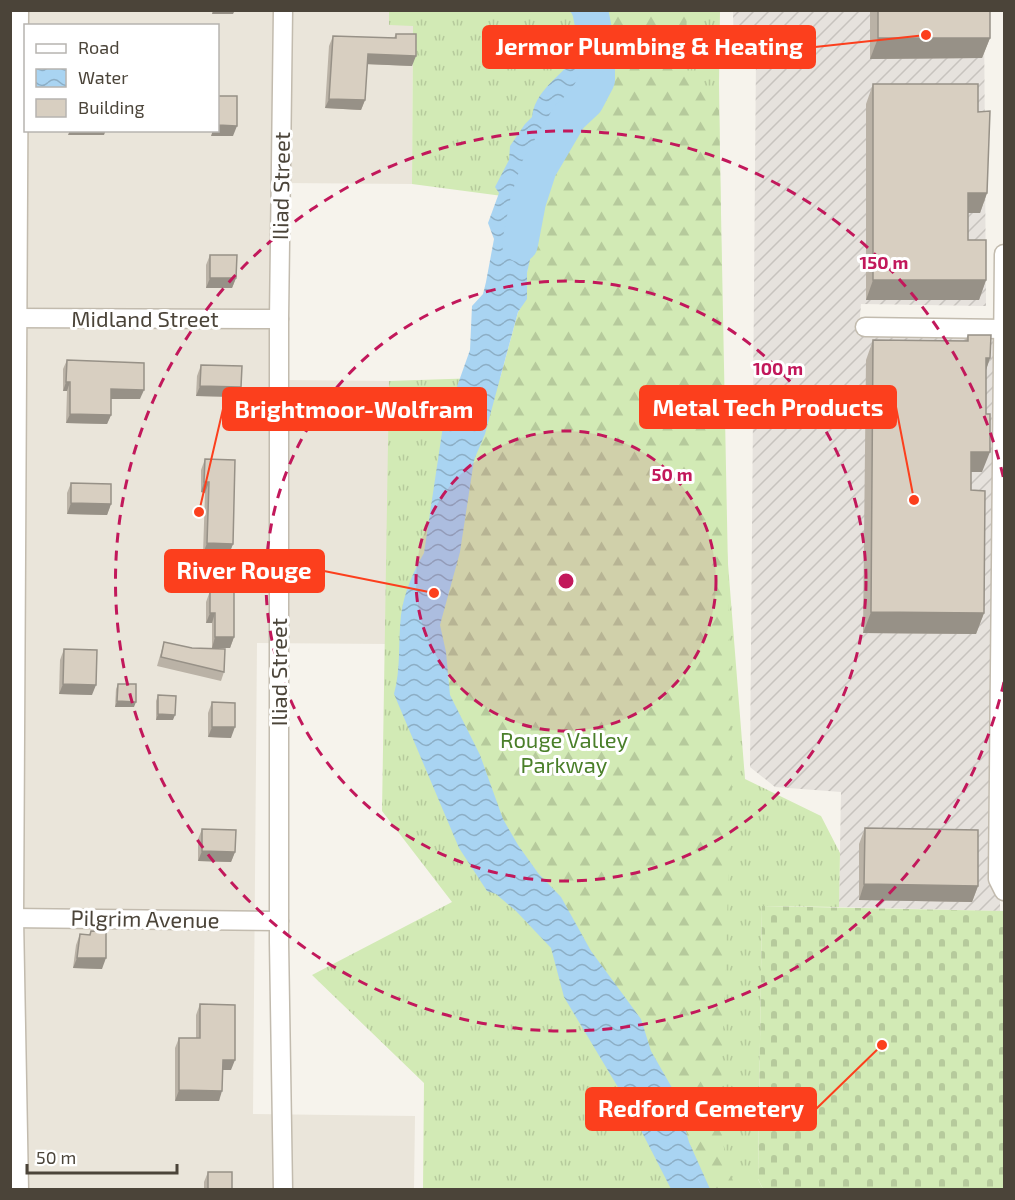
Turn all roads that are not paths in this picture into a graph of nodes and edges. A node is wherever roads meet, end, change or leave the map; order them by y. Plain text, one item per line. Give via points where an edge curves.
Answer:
1 (19, 10) edge
2 (283, 10) edge
3 (1005, 254) edge
4 (14, 319) edge
5 (279, 319) junction
6 (866, 327) dead end
7 (1004, 329) edge
8 (1003, 890) edge
9 (12, 918) edge
10 (279, 921) junction
11 (19, 1190) edge
12 (283, 1190) edge

1 - 4 street
2 - 5 street, Iliad Street
3 - 7 street
4 - 5 street, Midland Street
4 - 9 street
5 - 10 street, Iliad Street
6 - 7 street
7 - 8 street via 998,879
9 - 10 street, Pilgrim Avenue
9 - 11 street
10 - 12 street, Iliad Street

